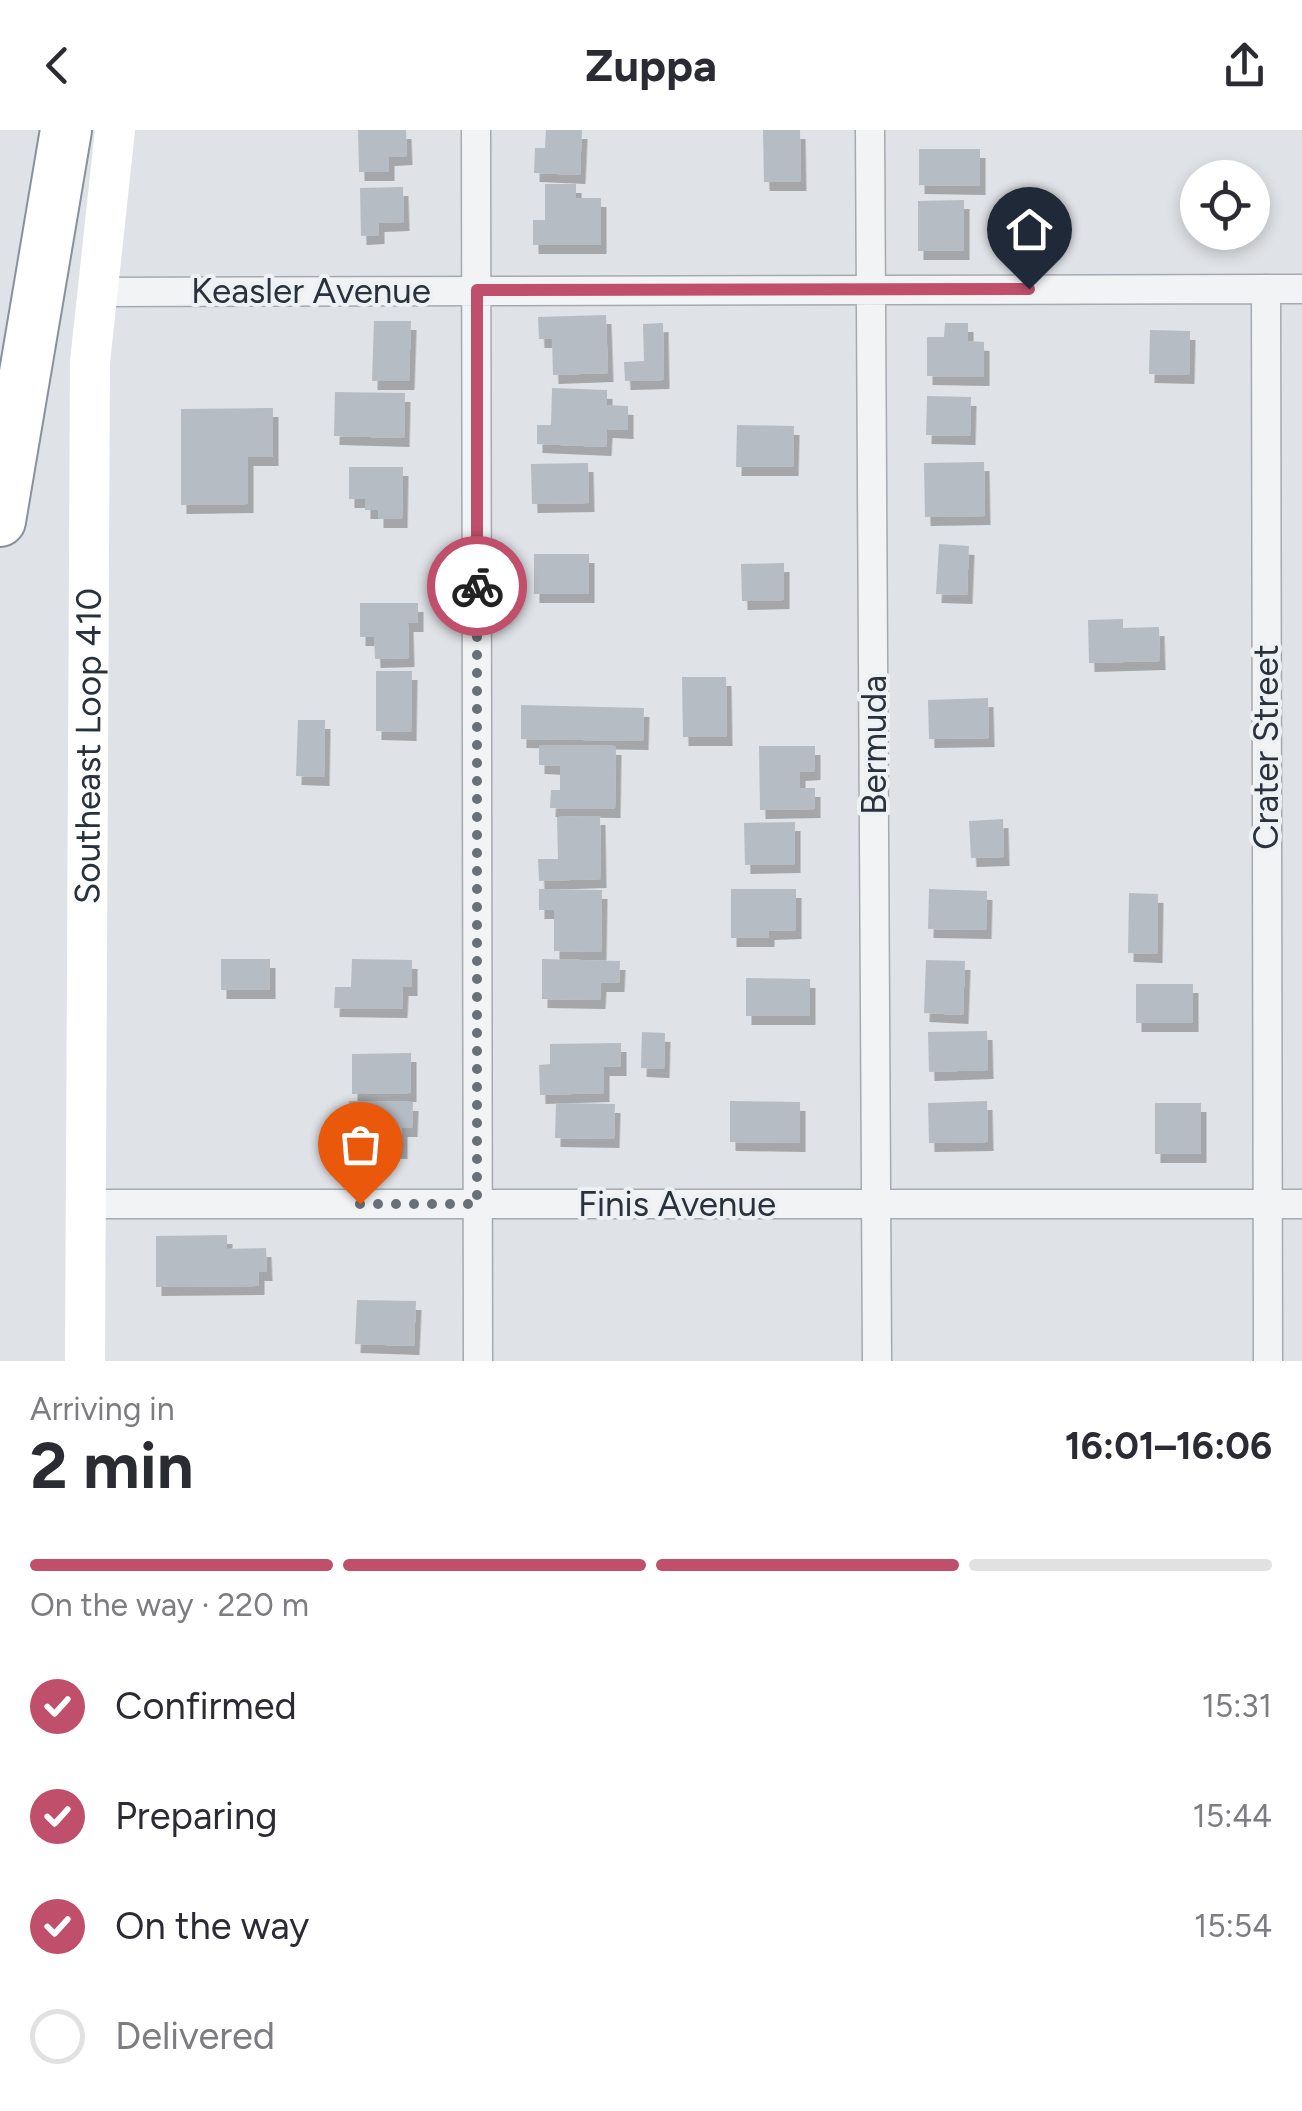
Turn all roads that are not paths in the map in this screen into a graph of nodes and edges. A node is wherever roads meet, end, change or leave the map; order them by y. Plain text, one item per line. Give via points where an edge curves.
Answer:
1 (66, 130) edge
2 (115, 130) edge
3 (476, 130) edge
4 (870, 130) edge
5 (872, 288) junction
6 (1266, 289) junction
7 (1302, 289) edge
8 (477, 290) junction
9 (99, 292) junction
10 (0, 522) edge
11 (86, 1204) junction
12 (477, 1204) junction
13 (876, 1204) junction
14 (1267, 1204) junction
15 (1302, 1204) edge
16 (85, 1361) edge
17 (478, 1361) edge
18 (877, 1361) edge
19 (1268, 1361) edge

1 - 10 highway
2 - 9 main road, Southeast Loop 410
3 - 8 street
4 - 5 street, Bermuda
5 - 6 street, Keasler Avenue
5 - 8 street, Keasler Avenue
5 - 13 street, Bermuda
6 - 7 street, Keasler Avenue
6 - 14 street, Crater Street
8 - 9 street, Keasler Avenue
8 - 12 street
9 - 11 main road, Southeast Loop 410 via 90,362
11 - 12 street, Finis Avenue
11 - 16 main road, Southeast Loop 410
12 - 13 street, Finis Avenue
12 - 17 street
13 - 14 street, Finis Avenue
13 - 18 street, Bermuda
14 - 15 street, Finis Avenue
14 - 19 street, Crater Street

